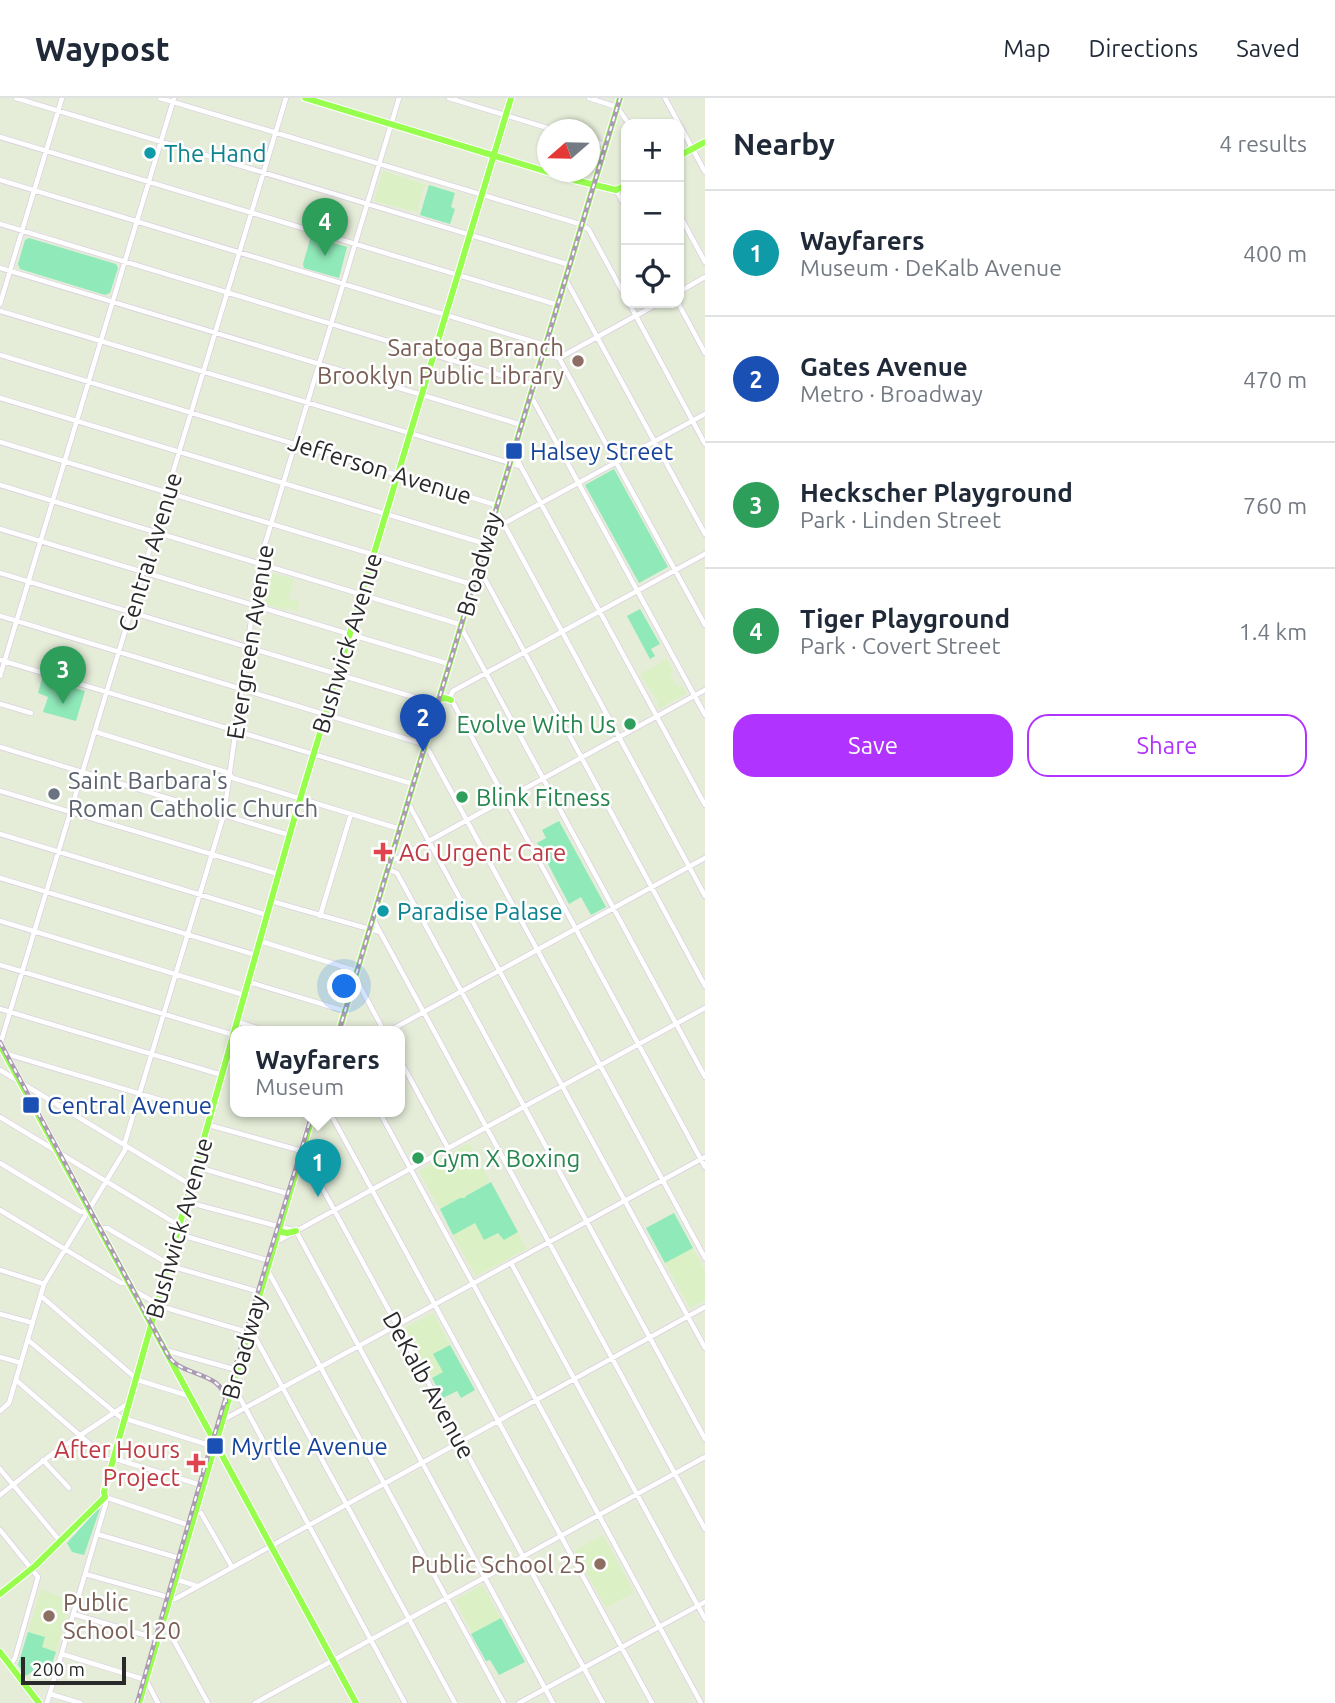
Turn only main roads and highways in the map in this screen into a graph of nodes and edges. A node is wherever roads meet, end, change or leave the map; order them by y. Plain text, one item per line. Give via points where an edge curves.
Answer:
1 (305, 98) edge
2 (511, 98) edge
3 (620, 98) edge
4 (705, 142) edge
5 (684, 153) edge
6 (494, 155) junction
7 (594, 185) junction
8 (621, 188) edge
9 (443, 686) junction
10 (453, 691) road end
11 (450, 700) road end
12 (438, 702) junction
13 (237, 1026) edge
14 (340, 1026) edge
15 (1, 1049) edge
16 (230, 1050) edge
17 (312, 1117) edge
18 (279, 1229) junction
19 (296, 1231) road end
20 (151, 1327) junction
21 (216, 1447) junction
22 (0, 1593) edge
23 (0, 1652) edge
24 (39, 1703) edge
25 (139, 1703) edge
26 (356, 1703) edge

1 - 6 main road
2 - 6 main road, Bushwick Avenue
3 - 7 main road, Broadway
4 - 5 main road
6 - 7 main road
6 - 13 main road, Bushwick Avenue via 289,835
7 - 8 main road
7 - 9 main road, Broadway
9 - 10 main road
9 - 12 main road, Broadway
11 - 12 main road
12 - 14 main road, Broadway
15 - 20 main road
16 - 20 main road, Bushwick Avenue
17 - 18 main road, Broadway
18 - 19 main road
18 - 21 main road, Broadway
20 - 21 main road
20 - 22 main road, Bushwick Avenue via 105,1497 32,1569
21 - 25 main road, Broadway
21 - 26 main road
23 - 24 main road

